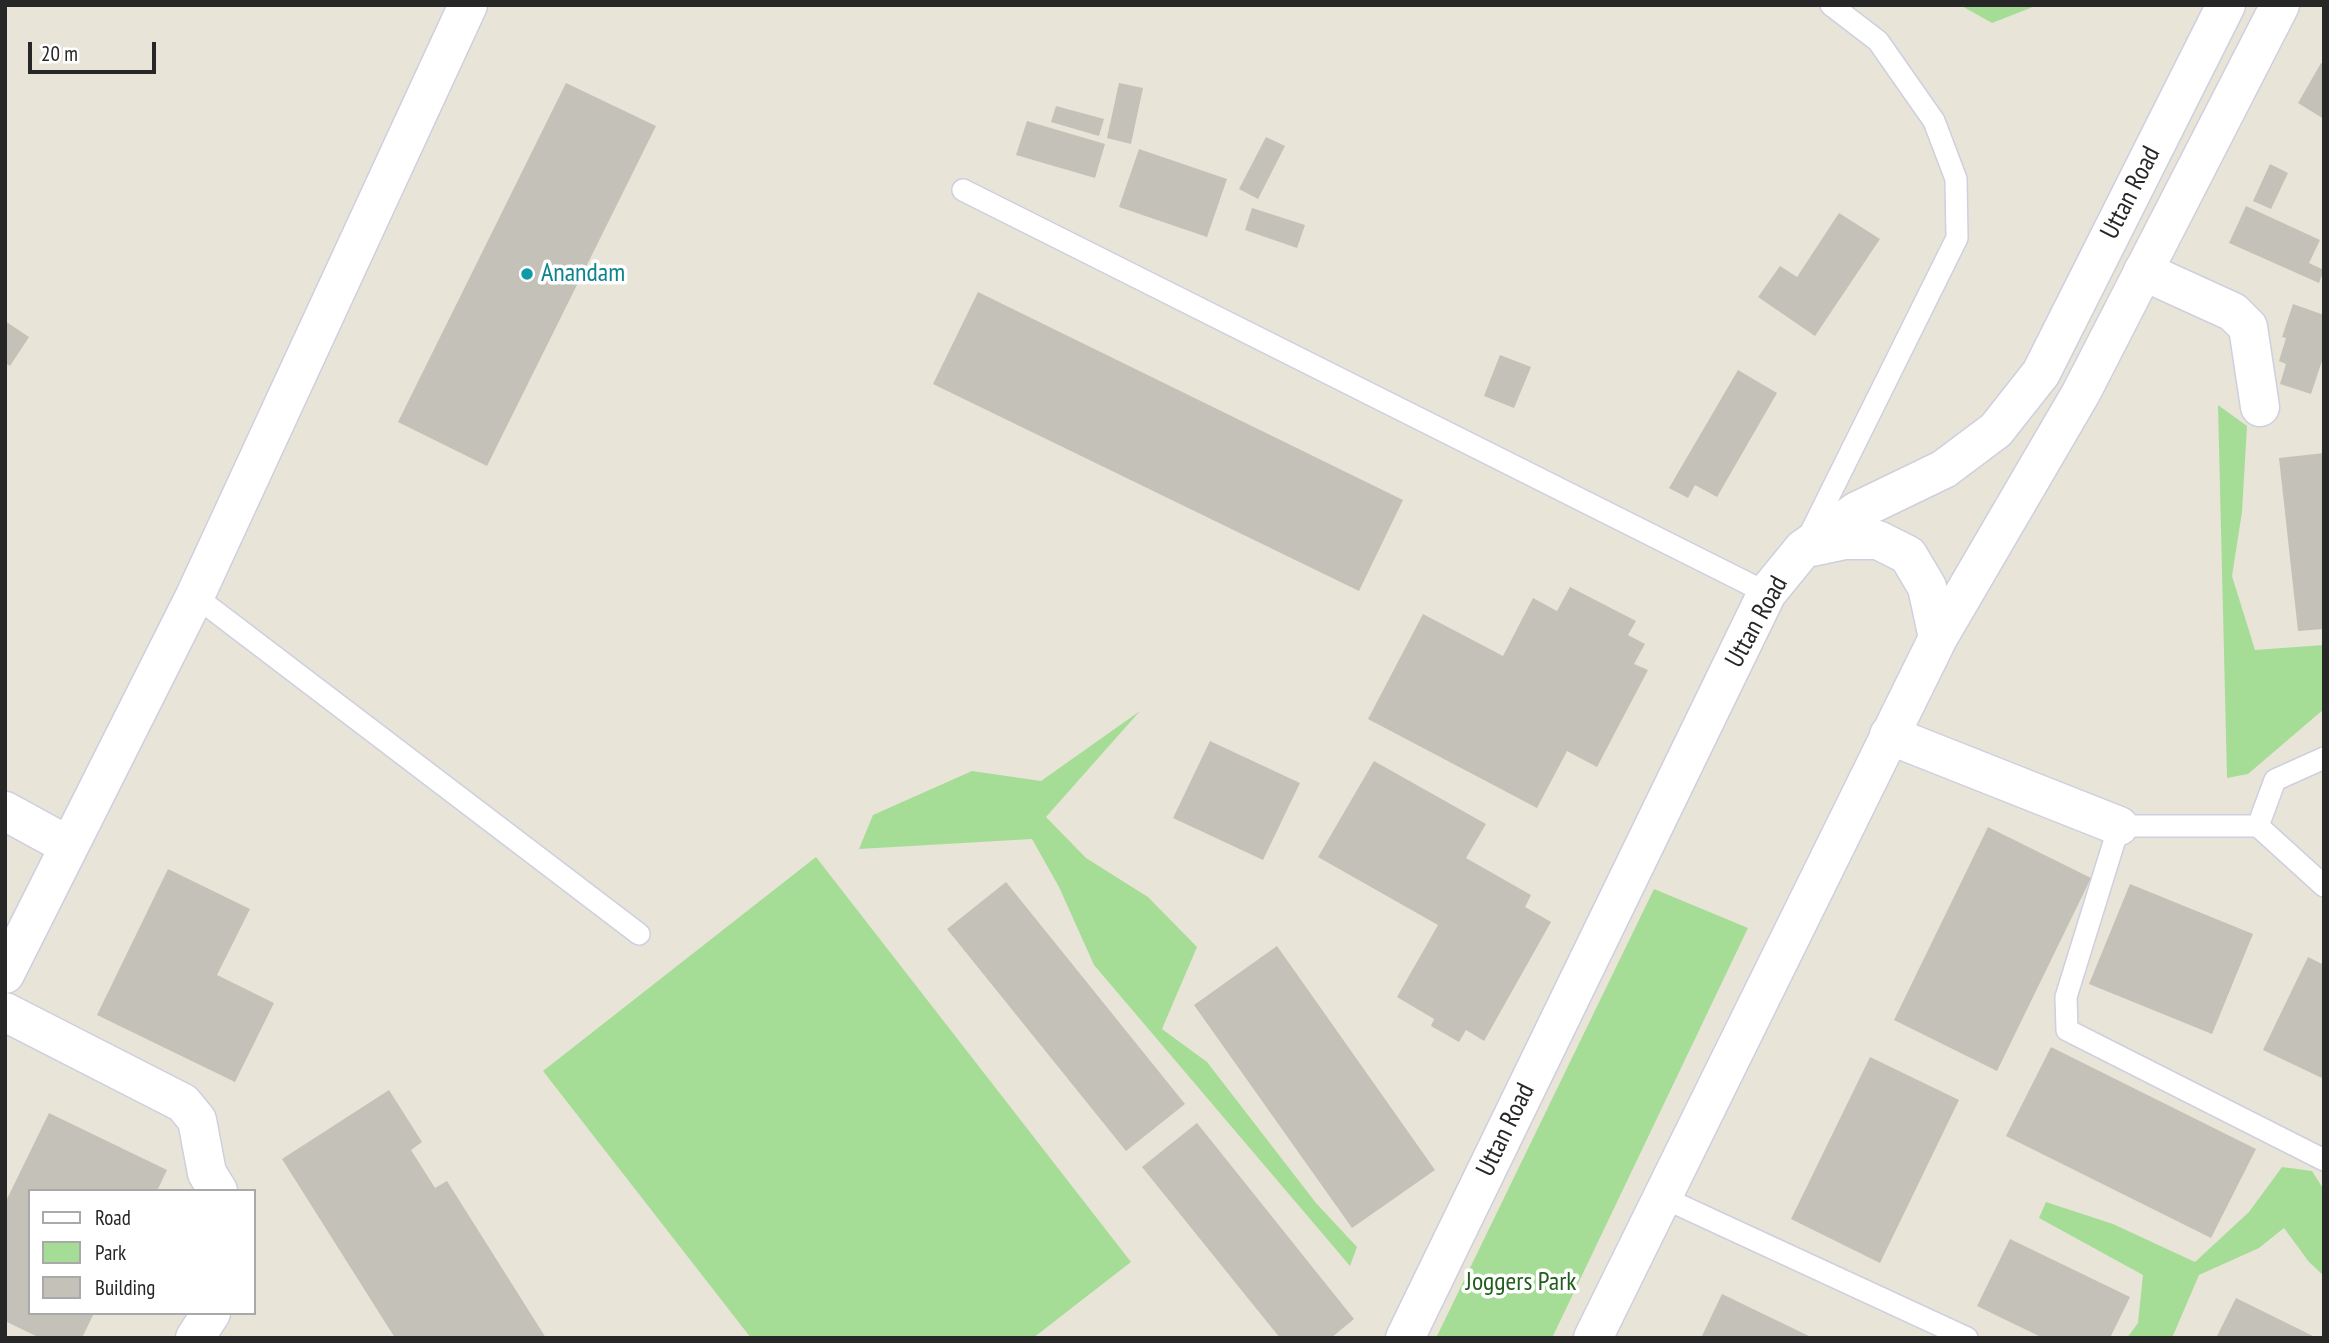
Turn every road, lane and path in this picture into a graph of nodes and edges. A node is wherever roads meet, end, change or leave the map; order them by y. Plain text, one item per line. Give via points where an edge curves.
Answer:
1 (468, 5) edge
2 (1831, 5) edge
3 (2226, 5) edge
4 (2280, 5) edge
5 (963, 190) dead end
6 (2143, 271) junction
7 (2260, 407) dead end
8 (1803, 549) junction
9 (1767, 593) junction
10 (195, 596) junction
11 (1938, 638) junction
12 (1889, 735) junction
13 (2324, 758) edge
14 (5, 811) edge
15 (2119, 826) junction
16 (2258, 826) junction
17 (69, 846) junction
18 (2324, 887) edge
19 (639, 934) dead end
20 (5, 974) edge
21 (5, 1012) edge
22 (2324, 1160) edge
23 (217, 1189) edge
24 (1662, 1197) junction
25 (210, 1315) edge
26 (195, 1338) edge
27 (1405, 1338) edge
28 (1594, 1338) edge
29 (1967, 1338) edge

1 - 10 main road
2 - 8 lane via 1878,41 1934,121 1956,179 1956,238
3 - 8 main road, Uttan Road via 2041,373 1996,430 1944,469 1857,511
4 - 6 main road, Uttan Road
5 - 9 lane
6 - 7 main road via 2233,312 2248,327
6 - 11 main road, Uttan Road via 2081,393
8 - 9 main road, Uttan Road
8 - 11 main road via 1845,540 1878,540 1908,555 1927,587
9 - 27 main road, Uttan Road
10 - 17 main road
10 - 19 lane
11 - 12 main road, Uttan Road
12 - 15 main road
12 - 24 main road, Uttan Road
13 - 16 lane via 2275,780
14 - 17 main road
15 - 16 lane
15 - 22 lane via 2066,997 2067,1030
16 - 18 lane
17 - 20 main road
21 - 23 main road via 183,1103 198,1120 207,1173
24 - 28 main road, Uttan Road
24 - 29 lane
25 - 26 main road

